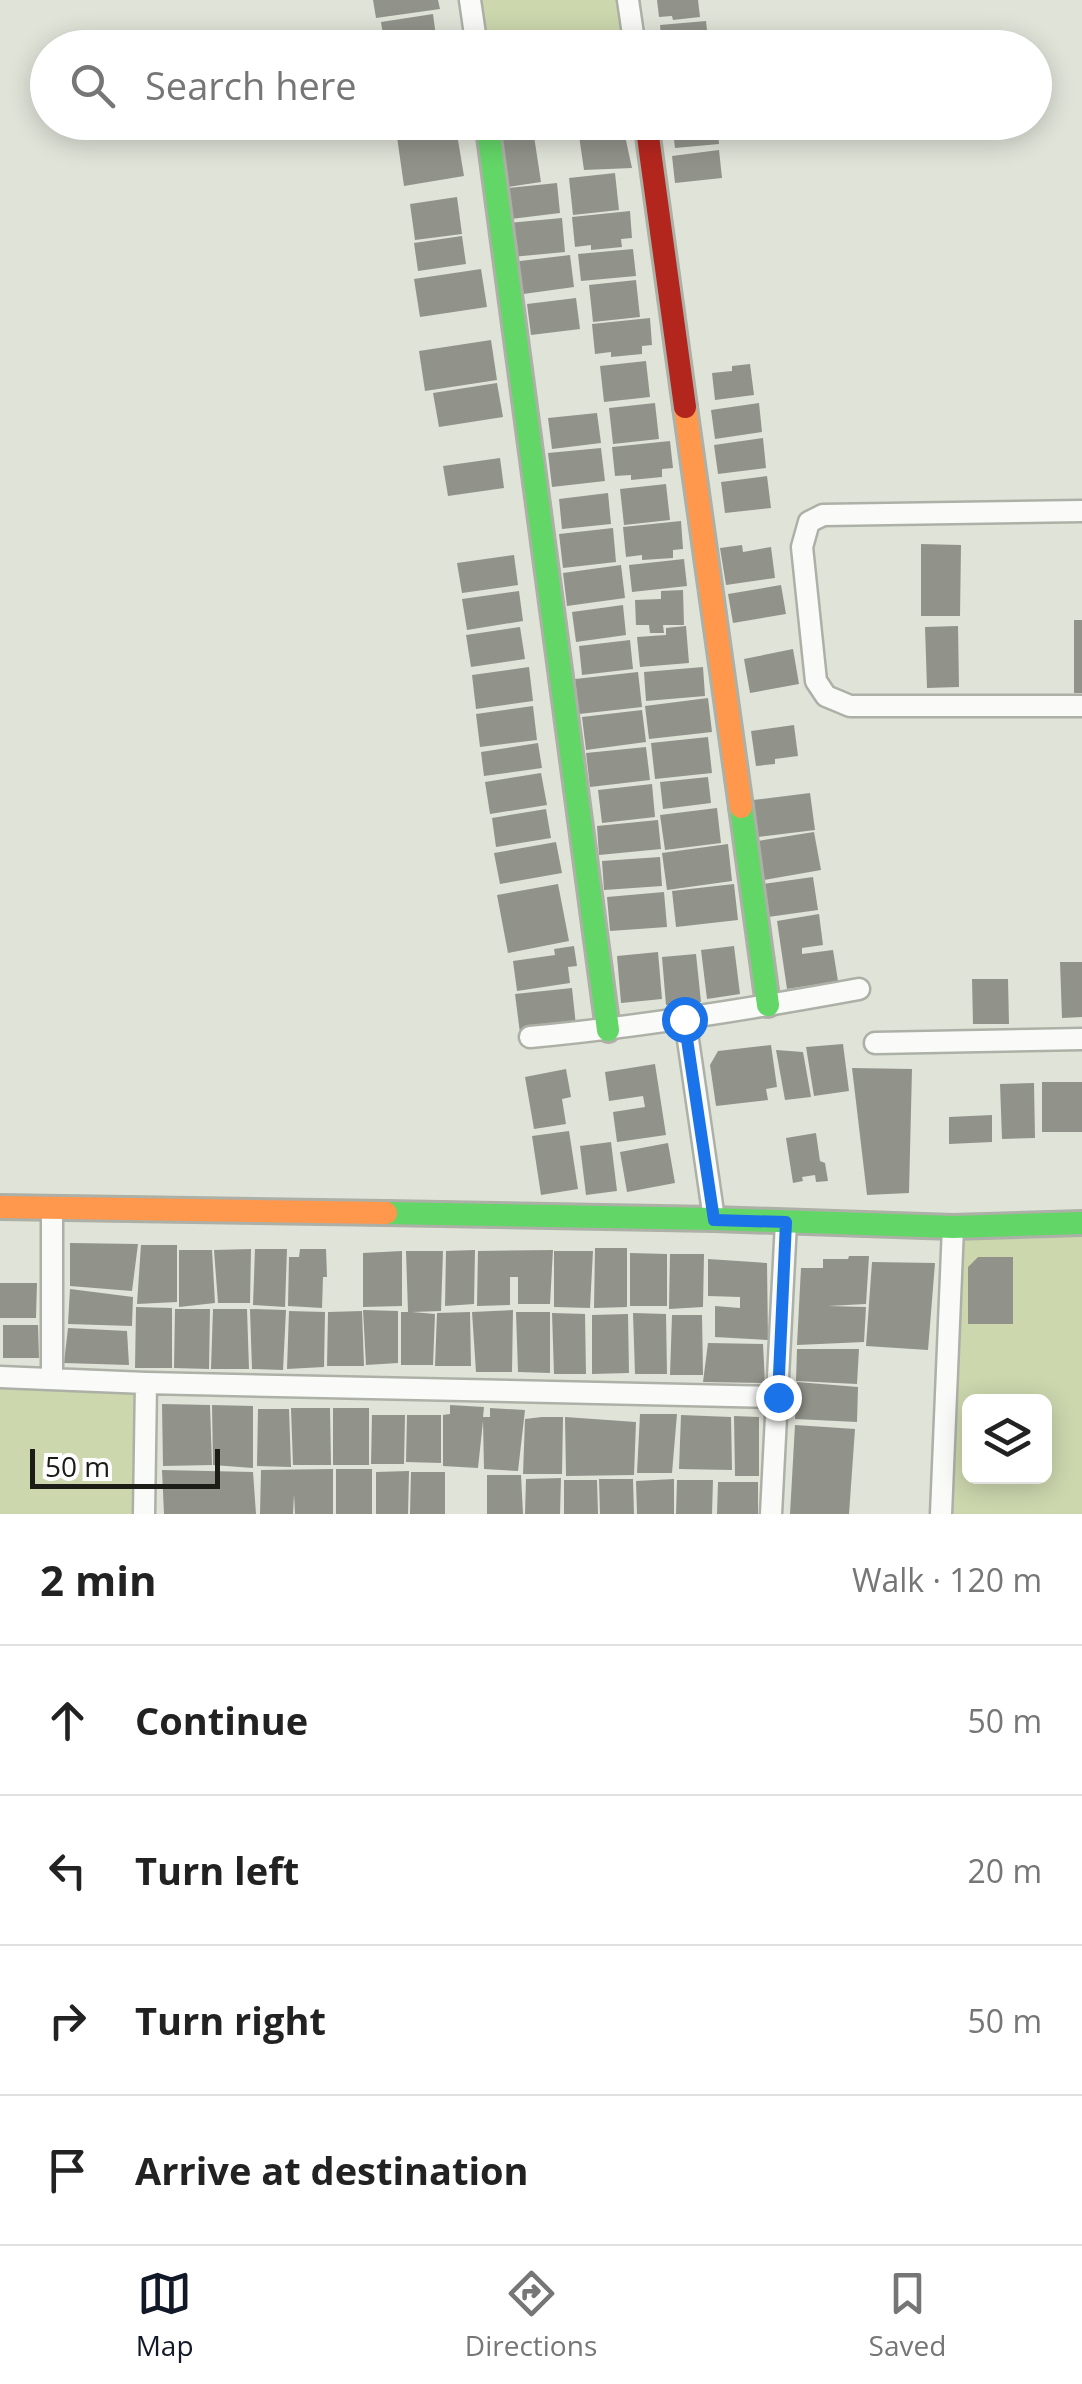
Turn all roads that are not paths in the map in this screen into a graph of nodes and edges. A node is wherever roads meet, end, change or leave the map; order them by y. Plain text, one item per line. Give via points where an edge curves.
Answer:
1 (470, 0) edge
2 (628, 0) edge
3 (474, 30) edge
4 (632, 30) edge
5 (489, 140) edge
6 (648, 140) edge
7 (1082, 511) edge
8 (1082, 706) edge
9 (859, 989) dead end
10 (768, 1005) junction
11 (684, 1019) junction
12 (608, 1030) junction
13 (530, 1037) dead end
14 (1082, 1039) edge
15 (875, 1043) dead end
16 (0, 1208) edge
17 (52, 1208) junction
18 (714, 1220) junction
19 (786, 1222) junction
20 (1082, 1223) edge
21 (953, 1226) junction
22 (0, 1377) edge
23 (52, 1378) junction
24 (146, 1383) junction
25 (778, 1397) junction
26 (144, 1514) edge
27 (771, 1514) edge
28 (942, 1514) edge

1 - 3 street
2 - 4 street
5 - 12 street
6 - 10 street
7 - 8 street via 823,516 809,522 802,548 816,682 826,696 850,706
9 - 10 street
10 - 11 street
11 - 12 street
11 - 18 street
12 - 13 street
14 - 15 street
16 - 17 street
17 - 18 street
17 - 23 street
18 - 19 street
19 - 21 street
19 - 25 street
20 - 21 street
21 - 28 street
22 - 23 street
23 - 24 street
24 - 25 street
24 - 26 street
25 - 27 street

